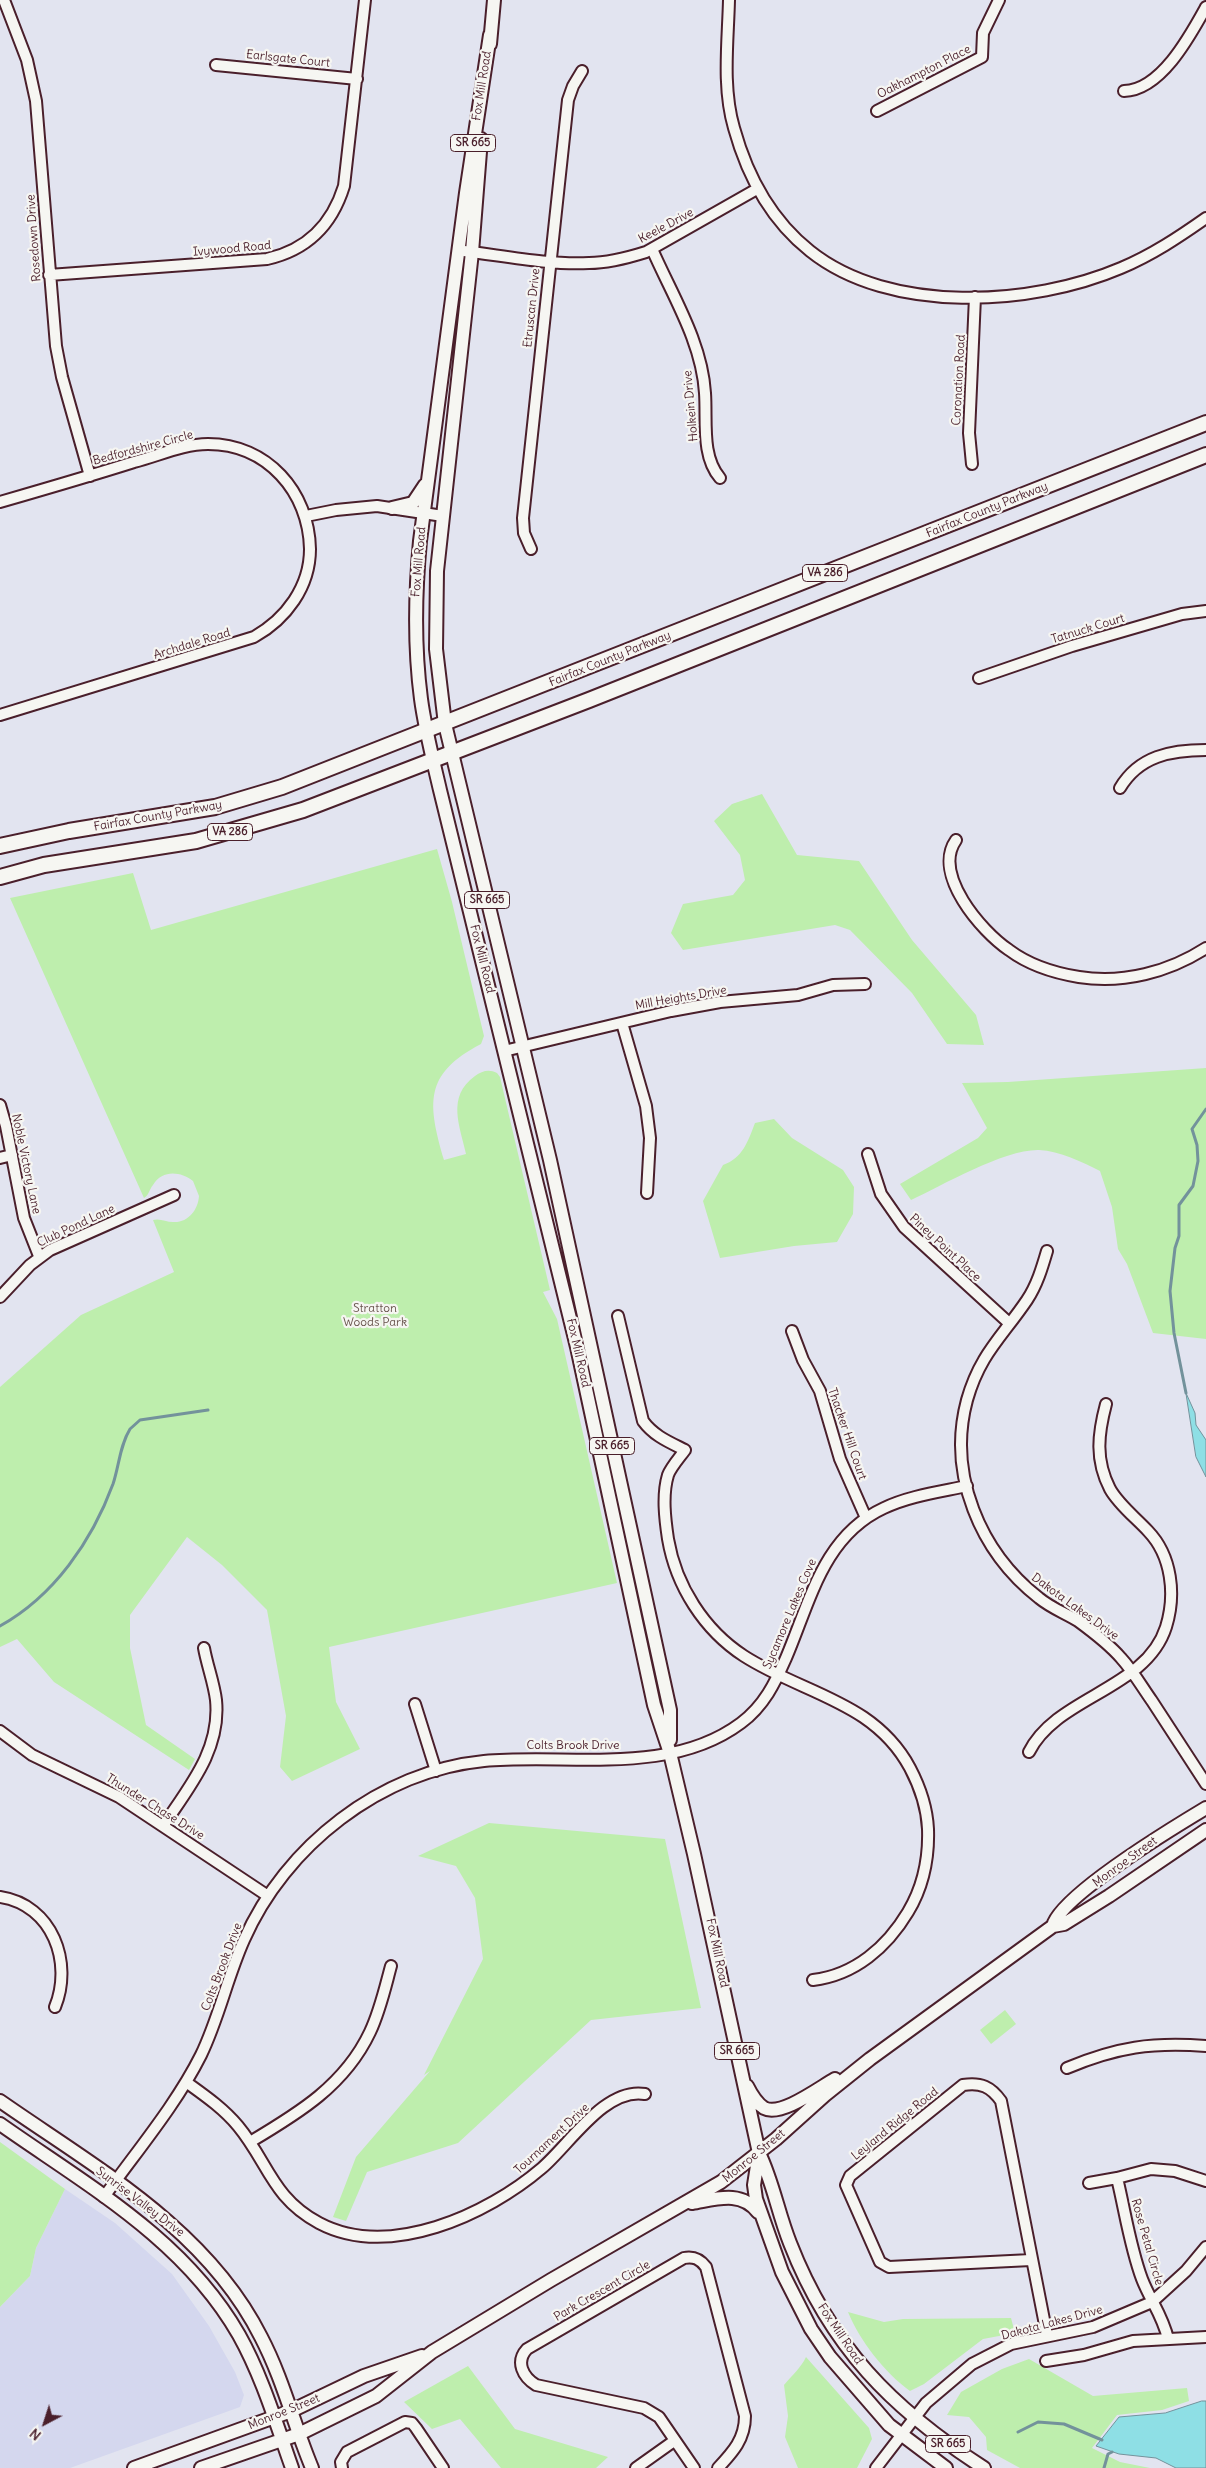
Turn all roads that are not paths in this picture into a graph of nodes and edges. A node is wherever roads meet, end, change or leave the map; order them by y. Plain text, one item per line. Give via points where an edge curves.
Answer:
1 (4, 0) edge
2 (365, 0) edge
3 (494, 0) edge
4 (729, 0) edge
5 (999, 0) edge
6 (1206, 7) edge
7 (490, 36) junction
8 (216, 64) dead end
9 (582, 71) dead end
10 (357, 80) junction
11 (1124, 91) dead end
12 (876, 111) dead end
13 (757, 189) junction
14 (1206, 218) edge
15 (652, 249) junction
16 (459, 251) junction
17 (472, 252) junction
18 (550, 260) junction
19 (49, 275) junction
20 (975, 296) junction
21 (1206, 423) edge
22 (1206, 455) edge
23 (972, 464) dead end
24 (90, 476) junction
25 (720, 478) dead end
26 (429, 479) junction
27 (0, 502) edge
28 (392, 508) junction
29 (424, 513) junction
30 (306, 516) junction
31 (443, 516) junction
32 (531, 549) dead end
33 (1206, 611) edge
34 (979, 678) dead end
35 (0, 716) edge
36 (445, 724) junction
37 (427, 730) junction
38 (1206, 750) edge
39 (451, 753) junction
40 (433, 760) junction
41 (1120, 788) dead end
42 (956, 840) dead end
43 (0, 846) edge
44 (0, 877) edge
45 (1206, 948) edge
46 (865, 984) dead end
47 (622, 1022) junction
48 (523, 1047) junction
49 (504, 1051) junction
50 (0, 1105) edge
51 (868, 1154) dead end
52 (12, 1155) junction
53 (0, 1158) edge
54 (647, 1193) dead end
55 (174, 1194) dead end
56 (1047, 1251) dead end
57 (39, 1256) junction
58 (0, 1297) edge
59 (618, 1316) dead end
60 (1009, 1323) junction
61 (792, 1331) dead end
62 (1106, 1404) dead end
63 (967, 1486) junction
64 (866, 1518) junction
65 (204, 1648) dead end
66 (1131, 1671) junction
67 (778, 1675) junction
68 (415, 1704) dead end
69 (0, 1731) edge
70 (1029, 1752) dead end
71 (670, 1753) junction
72 (436, 1771) junction
73 (1206, 1784) edge
74 (1206, 1808) edge
75 (163, 1826) junction
76 (1206, 1830) edge
77 (268, 1896) junction
78 (0, 1897) edge
79 (1053, 1926) junction
80 (391, 1966) dead end
81 (813, 1980) dead end
82 (55, 2008) dead end
83 (1206, 2046) edge
84 (870, 2059) junction
85 (1067, 2068) dead end
86 (742, 2077) junction
87 (186, 2082) junction
88 (645, 2094) dead end
89 (0, 2101) edge
90 (0, 2124) edge
91 (250, 2142) junction
92 (759, 2153) junction
93 (1117, 2178) junction
94 (1206, 2181) edge
95 (115, 2182) junction
96 (1089, 2183) dead end
97 (104, 2197) junction
98 (684, 2204) junction
99 (762, 2217) junction
100 (1206, 2248) edge
101 (1031, 2260) junction
102 (1152, 2302) junction
103 (1047, 2335) junction
104 (1206, 2337) edge
105 (1168, 2339) junction
106 (432, 2352) junction
107 (1046, 2361) dead end
108 (291, 2411) junction
109 (274, 2418) junction
110 (907, 2426) junction
111 (299, 2434) junction
112 (282, 2440) junction
113 (674, 2441) junction
114 (134, 2468) edge
115 (202, 2468) edge
116 (292, 2468) edge
117 (312, 2468) edge
118 (342, 2468) edge
119 (443, 2468) edge
120 (636, 2468) edge
121 (694, 2468) edge
122 (718, 2468) edge
123 (876, 2468) edge
124 (946, 2468) edge
125 (984, 2468) edge

1 - 19 street, Rosedown Drive via 27,60 36,101
2 - 10 street, Ivywood Road
3 - 7 main road, Fox Mill Road / SR 665
4 - 13 street via 727,66 730,107
5 - 12 street, Oakhampton Place via 983,34 982,57
6 - 11 street via 1165,68 1148,83
7 - 16 main road, Fox Mill Road / SR 665
7 - 17 main road, Fox Mill Road / SR 665
8 - 10 street, Earlsgate Court
9 - 18 street, Etruscan Drive via 568,100
10 - 19 street, Ivywood Road via 341,196 319,232 296,250 267,260
13 - 15 street, Keele Drive
13 - 20 street via 798,242 845,274 870,284 921,294
14 - 20 street via 1153,252 1094,278 1038,292
15 - 18 street, Keele Drive via 600,262
15 - 25 street, Holkein Drive via 699,358 705,391 708,454
16 - 17 street, Keele Drive
16 - 26 main road, Fox Mill Road / SR 665
17 - 18 street, Keele Drive
17 - 31 main road, Fox Mill Road / SR 665
18 - 32 street, Etruscan Drive via 522,518
19 - 24 street, Rosedown Drive via 62,377
20 - 23 street, Coronation Road via 969,433
21 - 36 highway, Fairfax County Parkway / VA 286
22 - 39 highway, VA 286
24 - 27 street, Bedfordshire Circle
24 - 30 street, Bedfordshire Circle via 195,445 230,447 256,457 278,473 292,488
26 - 28 main road via 416,500
26 - 29 main road, Fox Mill Road / SR 665
28 - 29 street
28 - 30 street via 357,507
29 - 31 street
29 - 37 main road, Fox Mill Road / SR 665 via 416,582 416,629 421,700
30 - 35 street, Archdale Road via 310,550 303,584 289,607 262,632 245,641
31 - 36 main road, Fox Mill Road / SR 665 via 436,571 435,618 437,676
33 - 34 street, Tatnuck Court via 1182,614
36 - 37 highway, Fairfax County Parkway / VA 286
36 - 39 main road, Fox Mill Road / SR 665
37 - 40 main road, Fox Mill Road / SR 665
37 - 43 highway, Fairfax County Parkway / VA 286 via 318,774 241,800
38 - 41 street via 1172,754 1142,763 1129,773
39 - 40 highway, VA 286
39 - 48 main road, Fox Mill Road / SR 665
40 - 44 highway, VA 286 via 303,810 196,841 52,864
40 - 49 main road, Fox Mill Road / SR 665
42 - 45 street via 949,865 963,901 995,939 1035,965 1081,978 1118,978 1172,966
46 - 47 street, Mill Heights Drive via 833,985 798,995 720,1002
47 - 48 street, Mill Heights Drive
47 - 54 street via 646,1106 650,1138
48 - 49 street, Mill Heights Drive
48 - 71 main road, Fox Mill Road / SR 665 via 662,1671 670,1710
49 - 71 main road, Fox Mill Road / SR 665 via 577,1348 654,1705
50 - 52 street, Noble Victory Lane
51 - 60 street, Piney Point Place via 881,1194 904,1228
52 - 53 street
52 - 57 street, Noble Victory Lane via 24,1218
55 - 57 street, Club Pond Lane
56 - 60 street, Dakota Lakes Drive via 1038,1282
57 - 58 street, Club Pond Lane
59 - 67 street via 643,1421 661,1438 685,1450 668,1474 666,1489 665,1517 672,1561 691,1603 718,1635 744,1656
60 - 63 street, Dakota Lakes Drive via 983,1360 967,1401 961,1453
61 - 64 street, Thacker Hill Court via 820,1391 840,1459
62 - 66 street via 1098,1444 1105,1477 1118,1501 1155,1538 1163,1552 1172,1594 1166,1627 1159,1643
63 - 64 street, Sycamore Lakes Cove via 904,1500
63 - 66 street, Dakota Lakes Drive via 980,1526 1005,1566 1041,1600 1100,1638
64 - 67 street, Sycamore Lakes Cove via 844,1537 825,1562
65 - 75 street via 216,1698 216,1728 203,1766
66 - 70 street via 1110,1688 1045,1728
66 - 73 street, Dakota Lakes Drive
67 - 71 street, Sycamore Lakes Cove via 766,1698 739,1724 707,1741
67 - 81 street via 850,1708 883,1732 905,1758 915,1778 927,1820 928,1852 923,1879 900,1925 885,1944 857,1966
68 - 72 street
69 - 75 street, Thunder Chase Drive via 32,1755 97,1785
71 - 72 street, Colts Brook Drive via 610,1760 512,1758
71 - 86 main road, Fox Mill Road / SR 665
72 - 77 street, Colts Brook Drive via 387,1790 340,1820 299,1856
74 - 79 main road, Monroe Street via 1138,1851 1079,1895 1055,1918
75 - 77 street, Thunder Chase Drive
76 - 79 main road, Monroe Street via 1101,1901 1064,1924
77 - 87 street, Colts Brook Drive via 244,1939 211,2032
78 - 82 street via 31,1910 54,1937 60,1952 63,1980
79 - 84 main road, Monroe Street
80 - 91 street via 370,2032 346,2070 315,2101
83 - 85 street via 1128,2047
84 - 86 main road via 785,2108 775,2110 762,2107
84 - 92 main road, Monroe Street
86 - 92 main road, Fox Mill Road / SR 665
87 - 91 street, Tournament Drive via 223,2111
87 - 95 street, Colts Brook Drive
88 - 91 street, Tournament Drive via 629,2094 609,2102 544,2167 500,2198 440,2226 393,2235 348,2233 320,2224 305,2215 279,2191
89 - 95 main road, Sunrise Valley Drive
90 - 97 main road, Sunrise Valley Drive
92 - 98 main road, Monroe Street via 721,2182
92 - 99 main road, Fox Mill Road / SR 665 via 754,2185
92 - 110 main road, Fox Mill Road / SR 665 via 770,2175 789,2241 824,2312 839,2337
93 - 94 street via 1151,2168 1176,2171
93 - 96 street
93 - 102 street, Rose Petal Circle via 1142,2278
95 - 97 street, Colts Brook Drive
95 - 108 main road, Sunrise Valley Drive via 179,2231 222,2276 261,2336
97 - 109 main road, Sunrise Valley Drive via 170,2247 212,2294 247,2350
98 - 99 main road via 737,2198 751,2204
98 - 106 main road, Monroe Street
99 - 110 main road, Fox Mill Road / SR 665 via 782,2272 811,2329 850,2382 889,2425
100 - 102 street, Dakota Lakes Drive
101 - 101 street, Leyland Ridge Road via 1001,2102 992,2089 975,2083 963,2085 850,2176 846,2185 880,2262 889,2267
101 - 103 street, Leyland Ridge Road
102 - 103 street, Dakota Lakes Drive via 1093,2327
102 - 105 street, Rose Petal Circle via 1163,2319
103 - 110 street, Dakota Lakes Drive via 1011,2344 972,2364 926,2403
104 - 105 street
105 - 107 street via 1133,2341 1084,2355
106 - 108 main road, Monroe Street via 364,2376
106 - 111 main road, Monroe Street via 376,2396
108 - 109 main road, Monroe Street
108 - 111 main road, Sunrise Valley Drive
109 - 112 main road, Sunrise Valley Drive
109 - 114 main road, Monroe Street
110 - 123 street, Dakota Lakes Drive
110 - 124 main road, Fox Mill Road / SR 665
110 - 125 main road, Fox Mill Road / SR 665
111 - 112 main road, Monroe Street
111 - 117 main road, Sunrise Valley Drive
112 - 115 main road, Monroe Street
112 - 116 main road, Sunrise Valley Drive
113 - 120 street
113 - 121 street, Park Crescent Circle
113 - 122 street, Park Crescent Circle via 659,2417 652,2412 536,2385 522,2371 521,2362 527,2349 684,2258 691,2257 706,2266 745,2416 740,2441
118 - 119 street via 341,2462 347,2452 405,2422 412,2423

